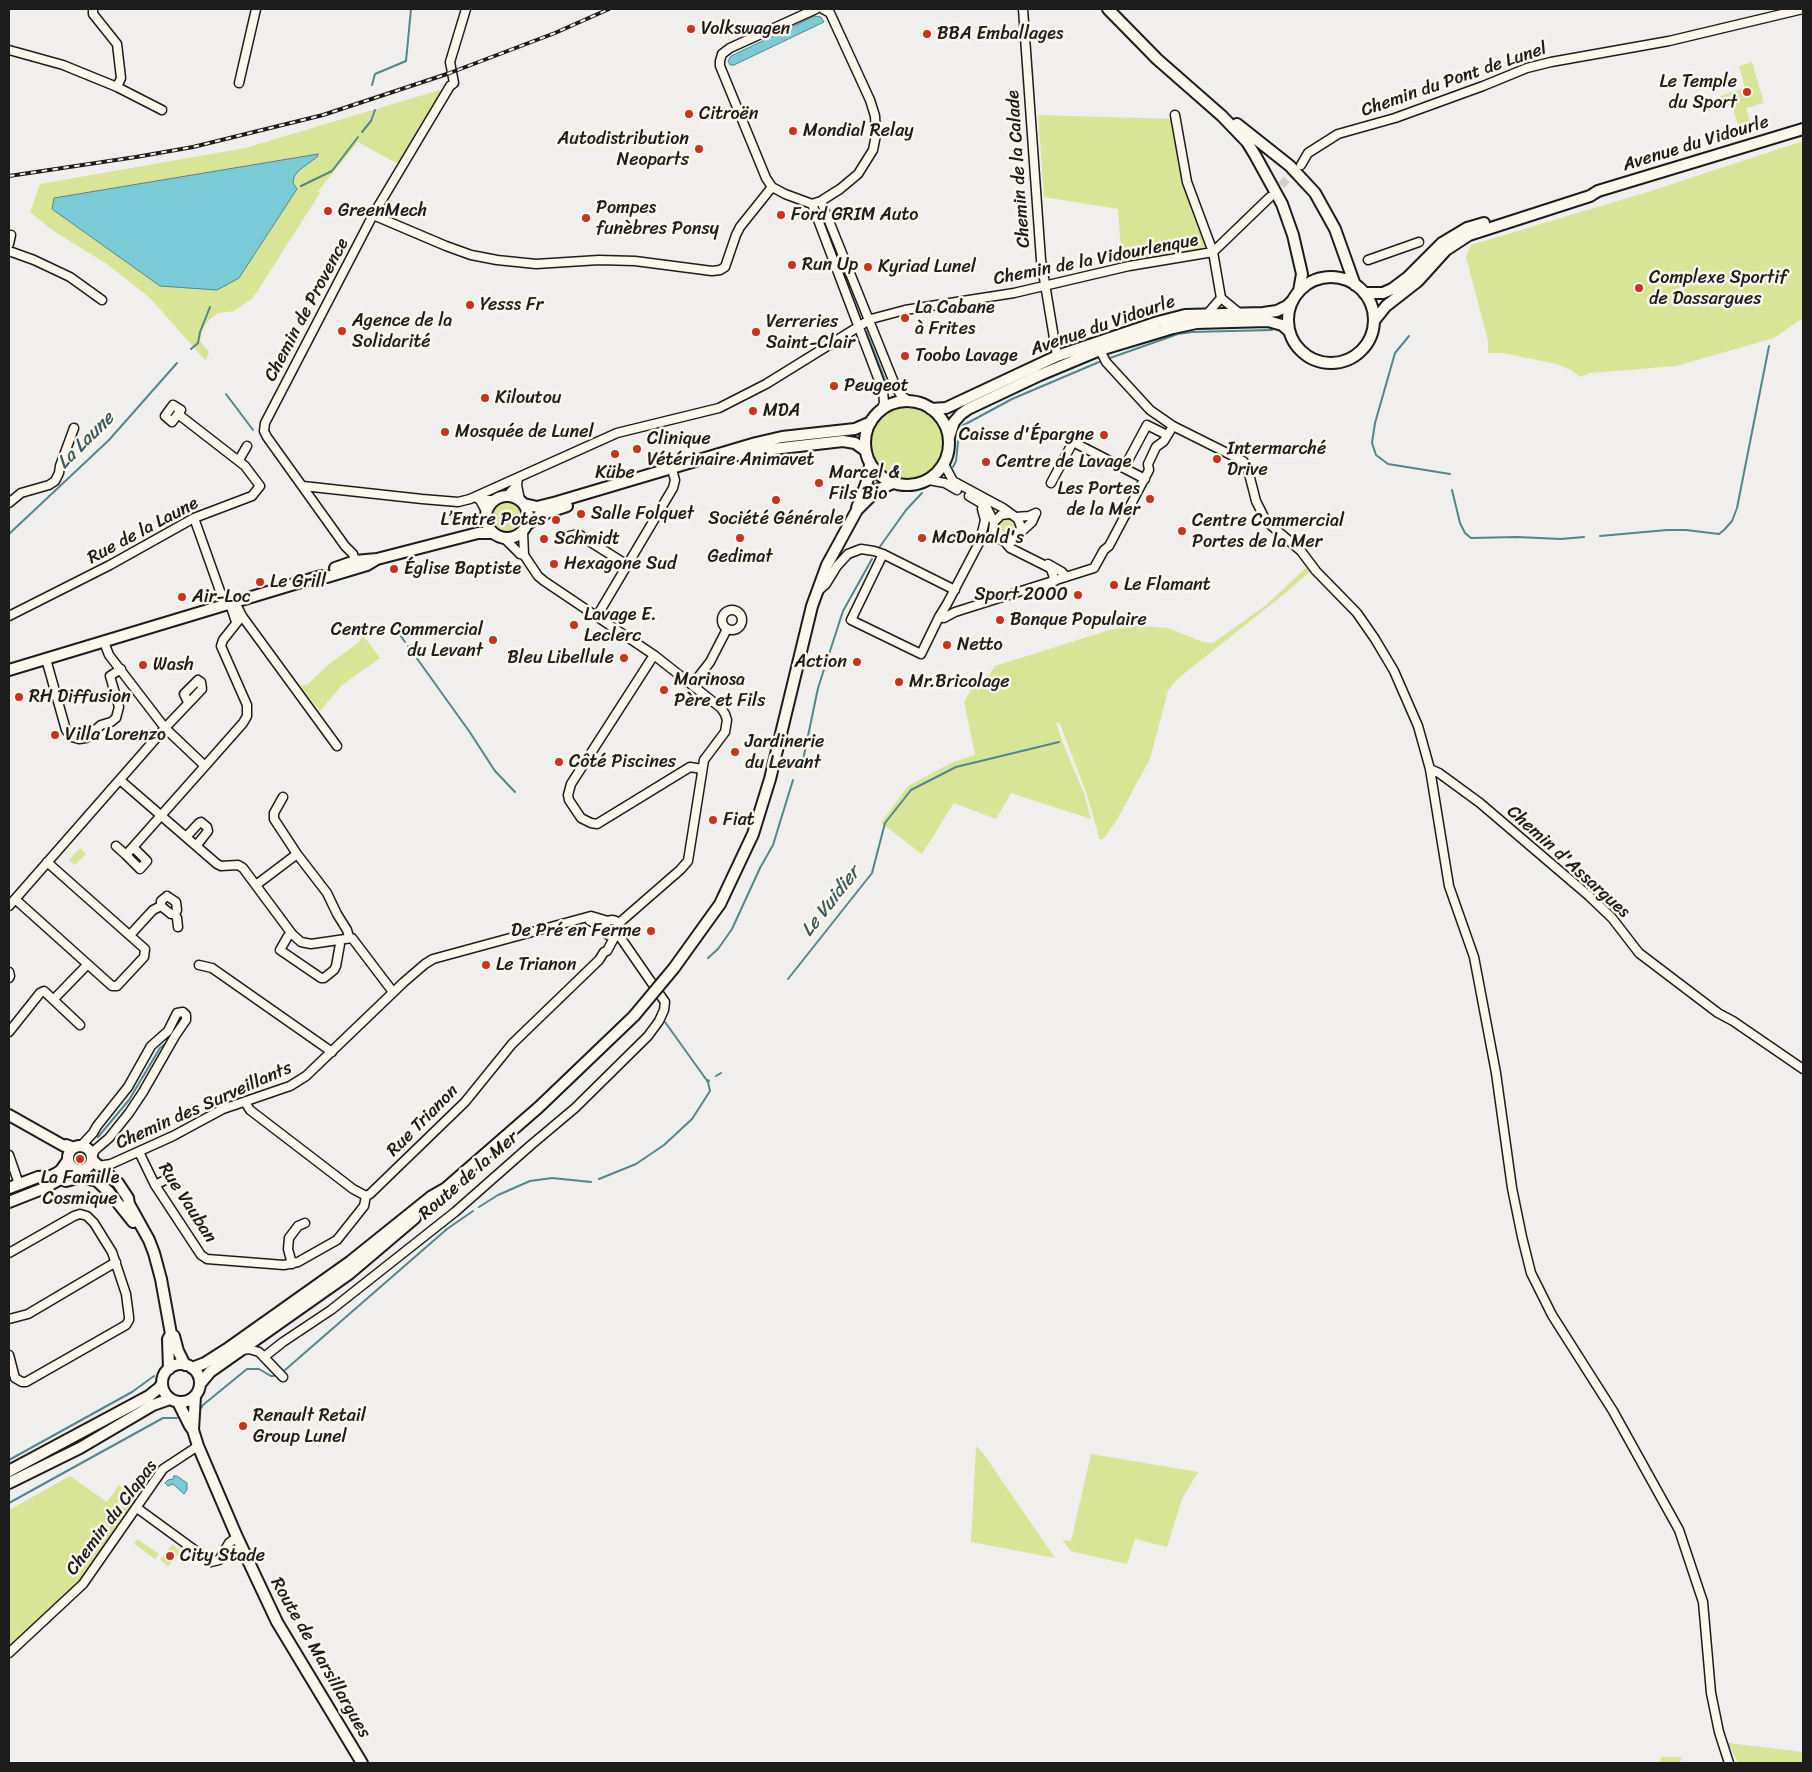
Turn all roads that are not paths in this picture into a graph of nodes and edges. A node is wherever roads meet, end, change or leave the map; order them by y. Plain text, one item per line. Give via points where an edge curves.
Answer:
1 (92, 9) edge
2 (256, 9) edge
3 (466, 9) edge
4 (823, 9) edge
5 (1023, 9) edge
6 (1108, 9) edge
7 (1803, 9) edge
8 (812, 10) edge
9 (9, 50) edge
10 (240, 83) dead end
11 (117, 86) junction
12 (162, 110) dead end
13 (1175, 115) dead end
14 (1222, 116) junction
15 (1803, 129) edge
16 (1301, 165) tunnel mouth
17 (772, 187) junction
18 (1598, 191) junction
19 (1270, 197) tunnel mouth
20 (820, 201) junction
21 (812, 204) junction
22 (373, 215) junction
23 (11, 235) dead end
24 (1419, 242) dead end
25 (9, 244) edge
26 (9, 251) edge
27 (1213, 252) junction
28 (1368, 260) dead end
29 (1355, 285) junction
30 (1045, 286) junction
31 (1299, 291) junction
32 (1364, 293) junction
33 (1221, 298) junction
34 (102, 300) dead end
35 (1292, 301) junction
36 (1238, 312) junction
37 (1208, 313) junction
38 (868, 321) junction
39 (1374, 321) junction
40 (859, 327) junction
41 (1289, 331) junction
42 (1100, 350) junction
43 (1057, 356) junction
44 (910, 402) junction
45 (882, 409) junction
46 (931, 409) junction
47 (178, 414) dead end
48 (871, 422) junction
49 (1173, 426) junction
50 (74, 428) dead end
51 (1167, 435) junction
52 (948, 437) junction
53 (247, 446) dead end
54 (866, 451) junction
55 (239, 460) junction
56 (870, 464) junction
57 (944, 464) junction
58 (1124, 468) junction
59 (673, 473) junction
60 (1145, 478) junction
61 (929, 480) junction
62 (518, 482) junction
63 (893, 483) junction
64 (1051, 483) dead end
65 (303, 486) junction
66 (507, 496) junction
67 (478, 498) junction
68 (494, 500) junction
69 (522, 502) junction
70 (9, 503) edge
71 (983, 506) junction
72 (857, 510) junction
73 (486, 514) junction
74 (1012, 516) junction
75 (194, 518) junction
76 (993, 524) junction
77 (525, 528) junction
78 (983, 530) junction
79 (493, 533) junction
80 (1019, 535) junction
81 (569, 536) dead end
82 (996, 538) junction
83 (505, 539) junction
84 (980, 541) junction
85 (1004, 542) junction
86 (416, 548) junction
87 (883, 554) junction
88 (524, 555) junction
89 (377, 559) junction
90 (355, 561) junction
91 (627, 565) junction
92 (321, 576) junction
93 (1066, 577) junction
94 (1055, 580) junction
95 (955, 590) junction
96 (817, 592) junction
97 (230, 604) junction
98 (944, 609) junction
99 (955, 612) junction
100 (9, 616) edge
101 (242, 616) junction
102 (597, 616) junction
103 (939, 617) junction
104 (236, 622) junction
105 (727, 629) dead end
106 (104, 642) junction
107 (654, 655) junction
108 (46, 659) junction
109 (121, 669) junction
110 (9, 670) edge
111 (692, 685) junction
112 (188, 702) dead end
113 (165, 728) junction
114 (337, 746) dead end
115 (205, 766) junction
116 (702, 769) junction
117 (1430, 769) junction
118 (120, 780) junction
119 (282, 797) dead end
120 (161, 816) junction
121 (186, 838) junction
122 (116, 846) dead end
123 (196, 846) junction
124 (133, 847) junction
125 (297, 854) junction
126 (126, 855) junction
127 (47, 862) junction
128 (256, 885) junction
129 (15, 899) junction
130 (9, 906) edge
131 (161, 906) junction
132 (175, 914) junction
133 (178, 927) dead end
134 (610, 931) junction
135 (292, 934) junction
136 (130, 935) junction
137 (349, 937) junction
138 (338, 940) junction
139 (87, 965) junction
140 (199, 965) dead end
141 (9, 972) edge
142 (9, 978) edge
143 (394, 992) junction
144 (54, 999) junction
145 (80, 1025) dead end
146 (9, 1032) edge
147 (332, 1052) junction
148 (1803, 1069) edge
149 (245, 1102) junction
150 (9, 1115) edge
151 (71, 1151) junction
152 (138, 1152) junction
153 (9, 1155) edge
154 (94, 1160) junction
155 (111, 1164) junction
156 (80, 1170) junction
157 (110, 1175) junction
158 (62, 1179) junction
159 (165, 1180) dead end
160 (19, 1184) junction
161 (155, 1185) junction
162 (9, 1188) edge
163 (446, 1188) junction
164 (366, 1196) junction
165 (9, 1202) edge
166 (129, 1204) junction
167 (305, 1223) dead end
168 (142, 1228) junction
169 (9, 1253) edge
170 (116, 1262) junction
171 (292, 1264) junction
172 (9, 1319) edge
173 (171, 1334) junction
174 (263, 1334) junction
175 (242, 1350) junction
176 (261, 1354) junction
177 (9, 1355) edge
178 (189, 1367) junction
179 (169, 1369) junction
180 (283, 1377) dead end
181 (162, 1384) junction
182 (200, 1384) junction
183 (195, 1396) junction
184 (174, 1400) junction
185 (193, 1430) junction
186 (198, 1446) junction
187 (9, 1471) edge
188 (9, 1483) edge
189 (137, 1508) junction
190 (237, 1537) junction
191 (9, 1653) edge
192 (362, 1763) edge
193 (1729, 1763) edge

1 - 11 street via 116,44 121,78
2 - 10 street
3 - 22 street, Chemin de Provence via 450,62 454,83
4 - 20 street via 830,13 870,100 876,135 873,150 858,174
5 - 30 street, Chemin de la Calade
6 - 14 main road via 1157,59
7 - 16 street, Chemin du Pont de Lunel via 1670,41 1527,68 1395,118 1338,134 1308,153
8 - 17 street via 730,48 720,58 720,66
9 - 11 street via 63,65
11 - 12 street
13 - 27 street via 1187,182
14 - 29 main road via 1230,118 1290,166 1315,194 1335,229
14 - 31 main road via 1247,142 1282,204 1302,274
15 - 18 main road, Avenue du Vidourle
17 - 21 street
17 - 22 street via 740,227 725,267 712,271 635,261 536,264 497,260 446,246
18 - 32 main road, Avenue du Vidourle via 1467,228 1436,248 1392,289 1383,293
18 - 39 main road, Avenue du Vidourle via 1481,230 1458,241 1438,257 1418,281 1386,306
19 - 27 street
20 - 21 street
20 - 38 street
21 - 40 street
22 - 65 street, Chemin de Provence via 265,423 267,437
23 - 25 street
24 - 28 street
26 - 34 street via 70,277
27 - 30 street, Chemin de la Vidourlenque via 1129,266
27 - 33 street
29 - 31 main road via 1341,279 1326,278 1311,282
29 - 32 main road
30 - 38 street, Chemin de la Vidourlenque via 904,310
30 - 43 street, Chemin de la Calade
31 - 35 main road
32 - 39 main road via 1373,309
33 - 36 street
33 - 37 street
35 - 36 main road, Avenue du Vidourle via 1287,306 1263,313
35 - 41 main road
36 - 37 main road, Avenue du Vidourle
37 - 43 main road, Avenue du Vidourle via 1158,322
38 - 40 street, Chemin de la Vidourlenque
38 - 44 street via 895,386
39 - 41 main road via 1370,339 1358,354 1332,364 1305,355
40 - 45 street via 884,391
40 - 62 street via 766,384 719,408 617,433
41 - 42 main road, Avenue du Vidourle via 1268,321 1196,323
42 - 49 street via 1106,362 1136,396
42 - 52 main road, Avenue du Vidourle via 1040,374 968,409 954,422
43 - 46 main road, Avenue du Vidourle via 946,408
44 - 45 main road
44 - 46 main road
45 - 48 main road
46 - 52 main road via 941,418
47 - 55 street
48 - 54 main road via 866,436
48 - 69 main road via 855,429 756,442 537,507
49 - 51 street
49 - 117 street via 1247,466 1256,501 1266,521 1301,551 1357,613 1380,647 1418,726
50 - 70 street via 55,481 21,493
51 - 58 street via 1147,425
51 - 60 street via 1152,454
52 - 57 main road
53 - 55 street
54 - 56 main road
54 - 59 main road via 849,441 827,442 739,454
55 - 75 street, Rue de la Laune via 260,486 252,496
56 - 63 main road via 880,476
56 - 72 main road, Route de la Mer
57 - 61 main road
57 - 74 street via 953,481
58 - 60 street
58 - 64 street via 1073,442
59 - 77 main road via 540,515
59 - 91 street via 673,488
60 - 93 street via 1094,568
61 - 63 main road via 912,485
61 - 71 street via 945,483
62 - 66 street
62 - 67 street
62 - 69 street
63 - 72 main road, Route de la Mer via 877,490
65 - 67 street via 458,502
65 - 90 street, Chemin de Provence
66 - 68 main road
66 - 69 main road
67 - 68 street
67 - 73 street
68 - 73 main road
69 - 77 main road via 527,510
71 - 76 street via 988,509
71 - 78 street
72 - 96 main road, Route de la Mer via 833,552
73 - 79 main road via 487,526
73 - 86 main road via 476,526
74 - 76 street via 1001,515
74 - 80 street via 1021,524
74 - 80 street via 1036,513
75 - 97 street
75 - 100 street, Rue de la Laune
76 - 78 street
76 - 82 street
77 - 83 main road
77 - 88 street
78 - 84 street
79 - 83 main road
79 - 86 main road via 478,533
80 - 85 street via 1011,542
80 - 93 street via 1022,549 1060,570
81 - 91 street via 578,534
82 - 84 street
82 - 85 street
83 - 88 street
84 - 95 street
85 - 94 street via 1048,567
86 - 89 main road
87 - 95 street
87 - 96 street via 861,549 848,554
87 - 103 street via 851,620 921,654
88 - 102 street via 538,576
89 - 90 main road
89 - 92 main road via 367,565
90 - 92 main road
91 - 102 street
92 - 97 main road
93 - 94 street
94 - 99 street
95 - 98 street
96 - 163 main road, Route de la Mer, bridge via 760,813 720,904 634,1016 539,1107
97 - 101 street
97 - 104 street
97 - 106 main road
98 - 99 street
98 - 103 street
99 - 103 street
101 - 104 street
101 - 114 street
102 - 107 street
104 - 115 street via 223,640 222,650 247,705 247,716
105 - 111 street via 710,662
106 - 108 main road
106 - 109 street
107 - 111 street
107 - 116 street via 571,784 569,800 581,818 597,824 690,767
108 - 109 street via 66,730 79,739 86,738 116,718 119,706 110,676
108 - 110 main road
109 - 113 street
111 - 116 street via 721,708 727,720 724,732 704,760
112 - 113 street
113 - 115 street
113 - 118 street
115 - 120 street
116 - 134 street via 688,861 618,924 620,929
117 - 148 street, Chemin d'Assargues via 1480,803 1589,896 1640,953 1718,1013
117 - 193 street via 1449,886 1474,957 1496,1073 1512,1188 1531,1273 1552,1315 1613,1411 1679,1530 1703,1602 1713,1701 1722,1746
118 - 120 street
118 - 127 street
119 - 125 street via 274,819
120 - 121 street
120 - 124 street
121 - 123 street
121 - 123 street via 201,822 208,831
122 - 126 street
123 - 128 street via 221,866 238,865 243,868
124 - 126 street
124 - 126 street via 147,860 140,869
125 - 128 street
125 - 137 street via 327,893
127 - 129 street
127 - 136 street
128 - 135 street
129 - 130 street
129 - 139 street
131 - 132 street
131 - 132 street via 164,897 169,896 177,904
131 - 136 street via 153,910
132 - 133 street
134 - 143 street, Chemin des Surveillants via 593,916 434,959
134 - 164 street, Rue Trianon via 607,951 599,960 512,1044 465,1102
134 - 176 street, Route de la Mer via 666,1002 656,1025 580,1104 456,1212 331,1310
135 - 138 street via 305,944
135 - 138 street via 280,950 321,978 336,966
136 - 139 street via 145,954 117,986 112,986
137 - 138 street
137 - 143 street via 354,939
139 - 144 street
140 - 147 street via 212,968
141 - 142 street
143 - 147 street, Chemin des Surveillants
144 - 145 street
144 - 146 street via 44,991 40,993
147 - 149 street, Chemin des Surveillants via 290,1086
149 - 152 street, Chemin des Surveillants
149 - 164 street via 250,1110
150 - 151 main road
151 - 154 main road via 87,1149
151 - 154 street via 94,1133 151,1046 168,1031 177,1013 183,1012 186,1020 144,1092
151 - 156 main road via 71,1166
151 - 160 main road via 57,1173
152 - 155 street, Chemin des Surveillants
152 - 161 street, Rue Vauban
153 - 160 street
154 - 155 street, Chemin des Surveillants
154 - 156 main road
154 - 157 main road
155 - 157 street, Chemin des Surveillants
156 - 158 main road
156 - 166 main road via 108,1181
157 - 166 main road
158 - 165 main road
158 - 168 main road via 82,1177 96,1181 109,1192 130,1220
159 - 161 street
160 - 162 main road
161 - 171 street, Rue Vauban via 205,1258
163 - 174 main road, Route de la Mer via 383,1247
163 - 178 main road, Route de la Mer via 351,1261 227,1349 205,1364
164 - 171 street, Rue Vauban via 364,1206 337,1240
166 - 168 main road
167 - 171 street via 298,1226 289,1238
168 - 173 main road via 160,1272
169 - 170 street via 80,1214 94,1223
170 - 172 street via 28,1314
170 - 177 street via 126,1294 128,1323 26,1382 15,1378
173 - 178 main road
173 - 179 main road via 168,1339
174 - 175 main road, Route de la Mer
174 - 176 street
175 - 176 street
175 - 182 main road, Route de la Mer via 210,1372
176 - 180 street
178 - 179 main road via 177,1365
178 - 182 main road via 198,1375
179 - 181 main road
181 - 184 main road via 166,1394
181 - 187 main road via 149,1396
182 - 183 main road
183 - 184 main road via 190,1400
183 - 185 main road, Route de Marsillargues
184 - 185 main road, Route de Marsillargues
184 - 188 main road via 153,1405 80,1448
185 - 186 main road, Route de Marsillargues
186 - 189 street, Chemin du Clapas via 163,1469
186 - 190 main road, Route de Marsillargues
189 - 190 street via 211,1562 219,1560 229,1543
189 - 191 street, Chemin du Clapas via 83,1584
190 - 192 main road, Route de Marsillargues via 277,1622

